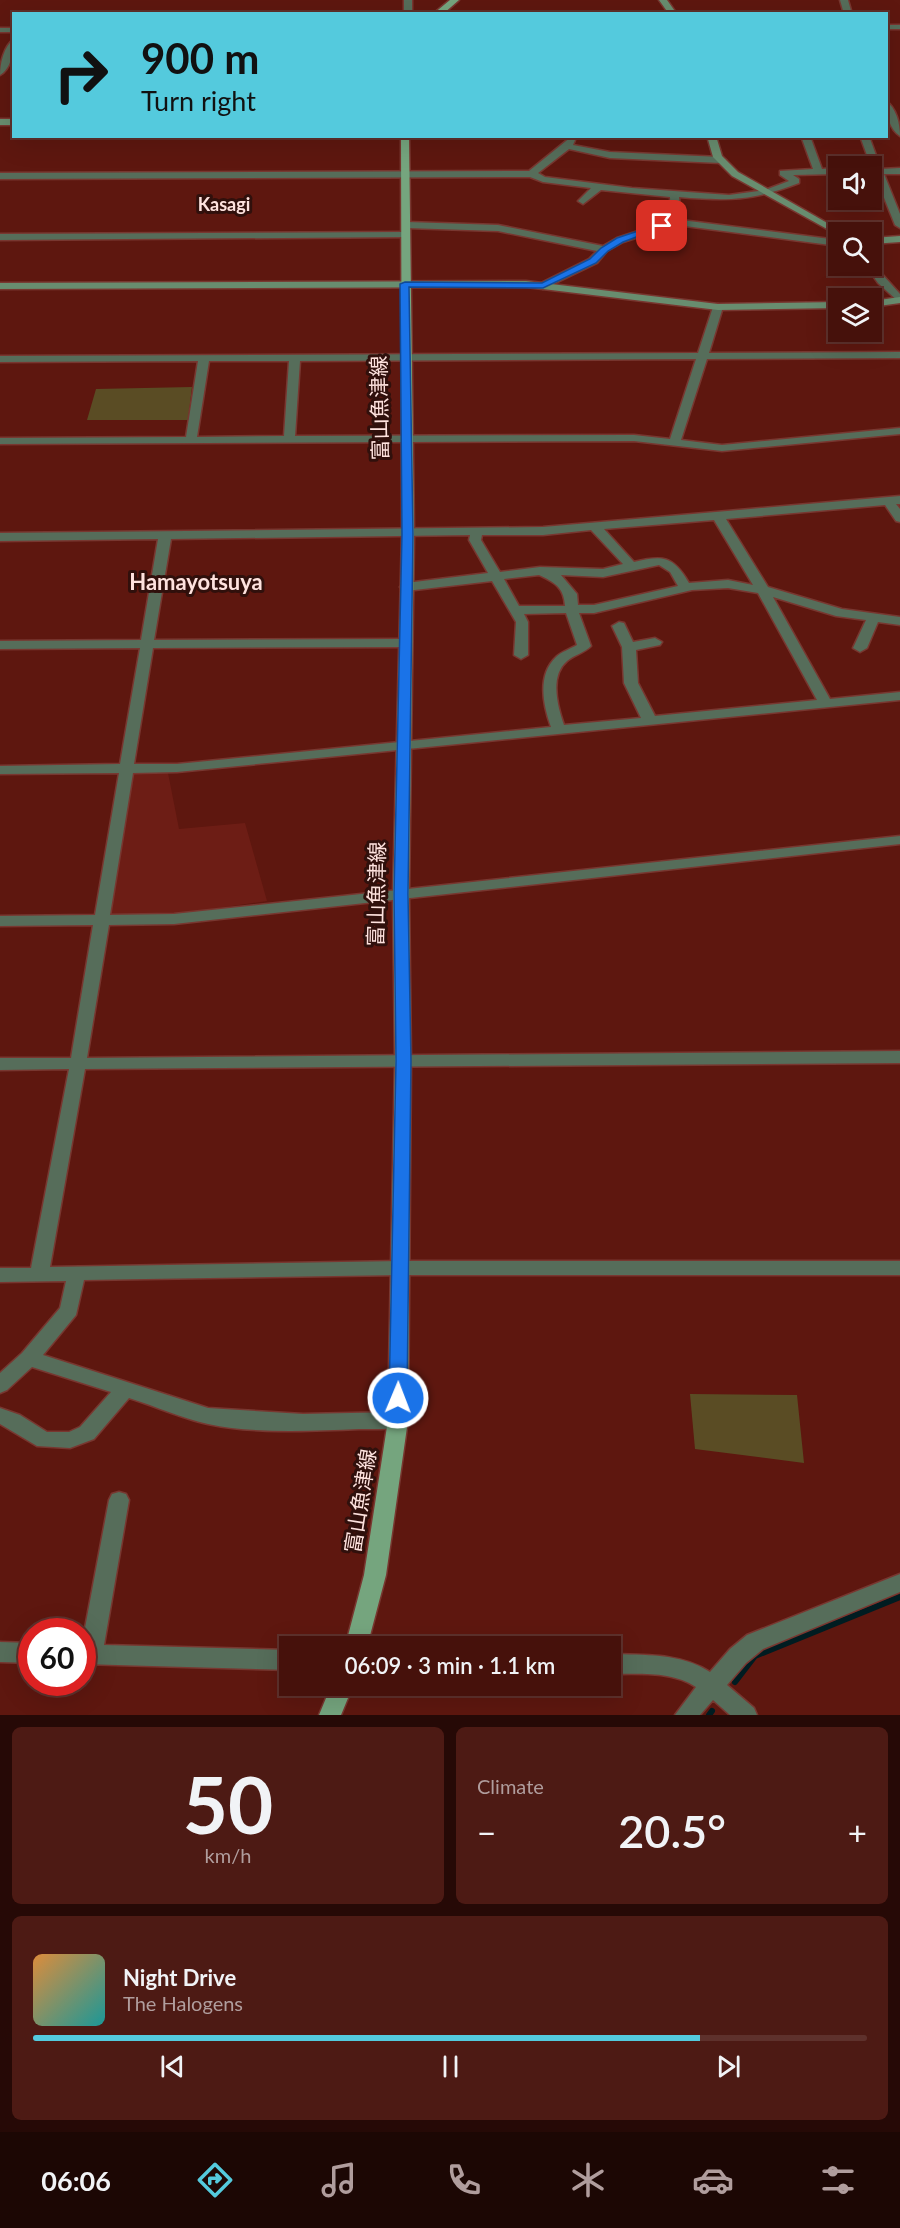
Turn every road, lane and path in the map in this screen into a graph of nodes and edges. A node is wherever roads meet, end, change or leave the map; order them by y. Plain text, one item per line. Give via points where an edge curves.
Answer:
1 (455, 0) edge
2 (440, 12) edge
3 (12, 46) edge
4 (0, 73) edge
5 (893, 118) edge
6 (900, 133) edge
7 (405, 138) edge
8 (712, 138) edge
9 (806, 138) edge
10 (865, 138) edge
11 (569, 141) edge
12 (870, 156) edge
13 (721, 160) junction
14 (818, 171) junction
15 (828, 171) edge
16 (900, 171) edge
17 (882, 172) edge
18 (406, 174) junction
19 (531, 174) junction
20 (0, 176) edge
21 (599, 186) junction
22 (882, 188) edge
23 (767, 192) junction
24 (676, 194) junction
25 (583, 201) dead end
26 (676, 222) junction
27 (900, 225) edge
28 (828, 226) edge
29 (407, 230) junction
30 (0, 237) edge
31 (900, 239) edge
32 (882, 240) edge
33 (828, 242) edge
34 (604, 249) junction
35 (880, 276) edge
36 (405, 284) junction
37 (543, 285) junction
38 (0, 286) edge
39 (900, 300) edge
40 (882, 303) edge
41 (828, 305) edge
42 (718, 307) junction
43 (704, 355) junction
44 (900, 355) edge
45 (295, 357) junction
46 (405, 357) junction
47 (204, 358) junction
48 (0, 359) edge
49 (900, 431) edge
50 (406, 438) junction
51 (289, 439) junction
52 (191, 440) junction
53 (0, 441) edge
54 (675, 442) junction
55 (894, 500) edge
56 (718, 516) junction
57 (900, 518) edge
58 (595, 526) junction
59 (476, 533) junction
60 (408, 534) junction
61 (165, 536) junction
62 (0, 537) edge
63 (631, 566) junction
64 (540, 571) junction
65 (494, 576) junction
66 (406, 587) junction
67 (685, 587) junction
68 (763, 590) junction
69 (515, 610) junction
70 (572, 611) junction
71 (873, 619) junction
72 (900, 621) edge
73 (619, 626) dead end
74 (404, 642) junction
75 (655, 642) dead end
76 (148, 644) junction
77 (0, 645) edge
78 (630, 647) junction
79 (860, 648) dead end
80 (521, 655) dead end
81 (900, 696) edge
82 (825, 703) junction
83 (650, 721) junction
84 (559, 730) junction
85 (406, 746) junction
86 (127, 769) junction
87 (0, 770) edge
88 (900, 840) edge
89 (401, 894) junction
90 (102, 920) junction
91 (0, 921) edge
92 (900, 1057) edge
93 (403, 1061) junction
94 (0, 1064) edge
95 (78, 1064) junction
96 (400, 1268) junction
97 (900, 1268) edge
98 (0, 1275) edge
99 (39, 1275) junction
100 (76, 1275) junction
101 (29, 1358) junction
102 (0, 1385) edge
103 (125, 1389) junction
104 (0, 1416) edge
105 (398, 1420) junction
106 (119, 1500) dead end
107 (900, 1583) edge
108 (94, 1618) edge
109 (359, 1636) edge
110 (0, 1652) edge
111 (18, 1653) edge
112 (96, 1654) edge
113 (279, 1660) edge
114 (621, 1665) edge
115 (711, 1686) junction
116 (338, 1696) edge
117 (744, 1714) edge
118 (330, 1715) edge
119 (686, 1715) edge

1 - 2 main road
3 - 4 street
5 - 6 street
7 - 18 main road, 富山魚津線
8 - 13 street
9 - 14 street
10 - 12 street
11 - 13 street via 610,155
11 - 19 street
13 - 23 street via 735,174
14 - 15 street
14 - 23 street via 783,173 796,182
16 - 17 street
18 - 19 street
18 - 20 street
18 - 29 main road, 富山魚津線
19 - 21 street
21 - 24 street
21 - 25 street
22 - 27 street
23 - 24 street via 729,198
23 - 28 street
24 - 26 street
26 - 33 street
26 - 34 street
29 - 30 street
29 - 34 street via 498,228
29 - 36 main road, 富山魚津線
31 - 32 street
34 - 37 street via 593,261
35 - 39 street
36 - 37 street
36 - 38 street
36 - 46 main road, 富山魚津線
37 - 42 street
39 - 40 street
41 - 42 street
42 - 43 street
43 - 44 street
43 - 46 street
43 - 54 street
45 - 46 street
45 - 47 street
45 - 51 street
46 - 50 main road, 富山魚津線
47 - 48 street
47 - 52 street
49 - 54 street via 722,448
50 - 51 street
50 - 54 street via 634,438
50 - 60 main road, 富山魚津線
51 - 52 street
52 - 53 street
55 - 56 street
55 - 57 street
56 - 58 street
56 - 68 street
58 - 59 street
58 - 63 street
59 - 60 street
59 - 65 street via 475,540
60 - 61 street
60 - 66 main road, 富山魚津線
61 - 62 street
61 - 76 street
63 - 64 street via 603,573
63 - 67 street via 652,561 672,564
64 - 65 street
64 - 70 street via 559,579 571,594
65 - 66 street
65 - 69 street
66 - 74 main road, 富山魚津線
67 - 68 street via 728,584
67 - 70 street
68 - 71 street
68 - 82 street
69 - 70 street
69 - 80 street via 522,622
70 - 84 street via 584,646 559,662 550,686 550,709
71 - 72 street
71 - 79 street
73 - 78 street
74 - 76 street
74 - 85 main road, 富山魚津線
75 - 78 street
76 - 77 street
76 - 86 street
78 - 83 street via 631,683
81 - 82 street
82 - 83 street
83 - 84 street
84 - 85 street
85 - 86 street via 177,768
85 - 89 main road, 富山魚津線
86 - 87 street
86 - 90 street
88 - 89 street
89 - 90 street via 174,919
89 - 93 main road, 富山魚津線
90 - 91 street
90 - 95 street
92 - 93 street
93 - 95 street
93 - 96 main road, 富山魚津線
94 - 95 street
95 - 99 street
96 - 97 street
96 - 100 street
96 - 105 main road, 富山魚津線
98 - 99 street
99 - 100 street
100 - 101 street via 69,1310
101 - 102 street
101 - 103 street
103 - 104 street via 87,1433 70,1440 44,1440
103 - 105 street via 208,1416 343,1423
105 - 109 main road, 富山魚津線 via 375,1575
106 - 108 street
107 - 115 street via 754,1642
110 - 111 street
112 - 113 street
114 - 115 street via 689,1672
115 - 117 street
115 - 119 street
116 - 118 main road

